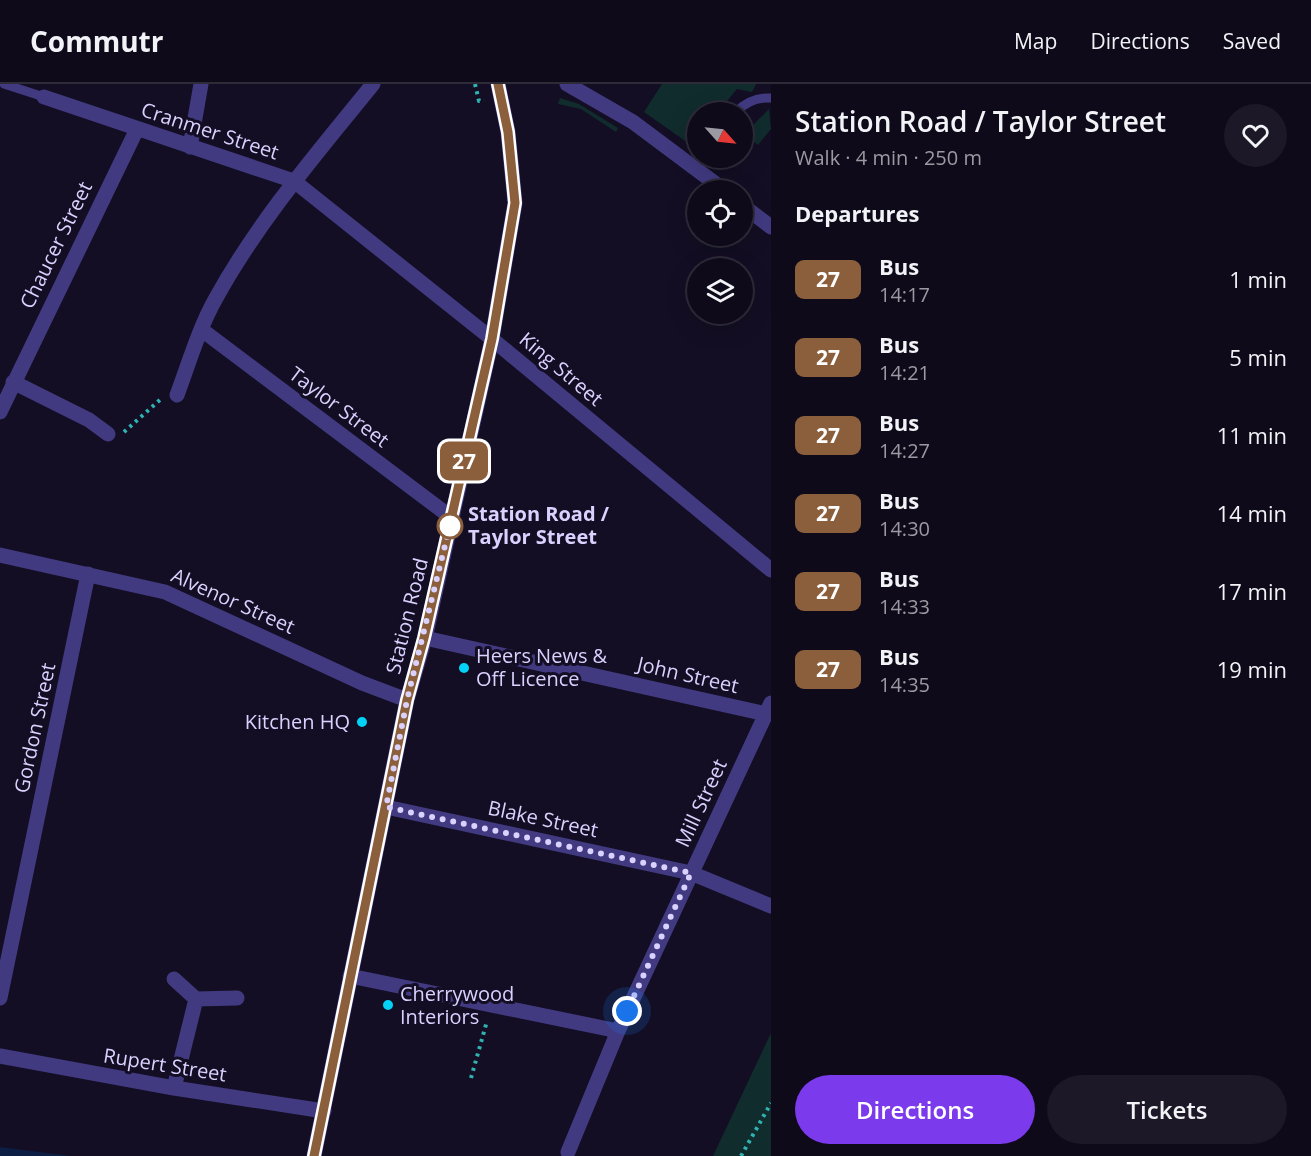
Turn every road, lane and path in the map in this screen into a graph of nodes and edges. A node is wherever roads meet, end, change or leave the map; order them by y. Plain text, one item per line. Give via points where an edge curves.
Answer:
1 (4, 84) edge
2 (201, 84) edge
3 (373, 84) edge
4 (498, 84) edge
5 (567, 84) edge
6 (44, 97) joint
7 (771, 98) edge
8 (749, 102) edge
9 (137, 129) junction
10 (190, 147) junction
11 (687, 156) edge
12 (702, 168) edge
13 (714, 180) edge
14 (294, 182) junction
15 (753, 213) edge
16 (771, 227) edge
17 (202, 330) junction
18 (492, 339) junction
19 (13, 382) junction
20 (177, 395) joint
21 (0, 412) edge
22 (108, 434) joint
23 (452, 518) junction
24 (0, 555) edge
25 (771, 570) edge
26 (88, 574) junction
27 (424, 638) junction
28 (407, 700) junction
29 (768, 708) edge
30 (386, 807) junction
31 (691, 873) junction
32 (771, 906) edge
33 (350, 976) junction
34 (174, 979) dead end
35 (0, 998) edge
36 (237, 998) dead end
37 (196, 999) junction
38 (491, 1005) junction
39 (618, 1031) junction
40 (0, 1056) edge
41 (471, 1078) dead end
42 (174, 1088) junction
43 (771, 1103) edge
44 (324, 1111) junction
45 (315, 1151) edge
46 (568, 1152) dead end
47 (741, 1156) edge

1 - 6 lane
2 - 10 street
3 - 14 street
4 - 18 street, Station Road via 508,132 515,203
5 - 11 street
6 - 9 street, Cranmer Street
7 - 8 lane
9 - 10 street, Cranmer Street
9 - 19 street, Chaucer Street
10 - 14 street, Cranmer Street
12 - 13 street
14 - 17 street via 217,297
14 - 18 street, King Street
15 - 16 street
17 - 20 street
17 - 23 street, Taylor Street
18 - 23 street, Station Road
18 - 25 street, King Street
19 - 21 street, Chaucer Street
19 - 22 street via 89,420
20 - 22 path via 173,406 161,399 121,435
23 - 27 street, Station Road
24 - 26 street, Alvenor Street
26 - 28 street, Alvenor Street via 189,601 362,683
26 - 35 street, Gordon Street
27 - 28 street, Station Road
27 - 29 street, John Street
28 - 30 street, Station Road
29 - 31 street, Mill Street
30 - 31 street, Blake Street
30 - 33 street, Station Road
31 - 32 street, Blake Street
31 - 39 street, Mill Street
33 - 38 street
33 - 44 street, Station Road
34 - 37 street
36 - 37 street
37 - 42 street
38 - 39 street
38 - 41 path
39 - 46 street, Mill Street
40 - 42 street, Rupert Street
42 - 44 street, Rupert Street
43 - 47 path
44 - 45 street, Station Road

